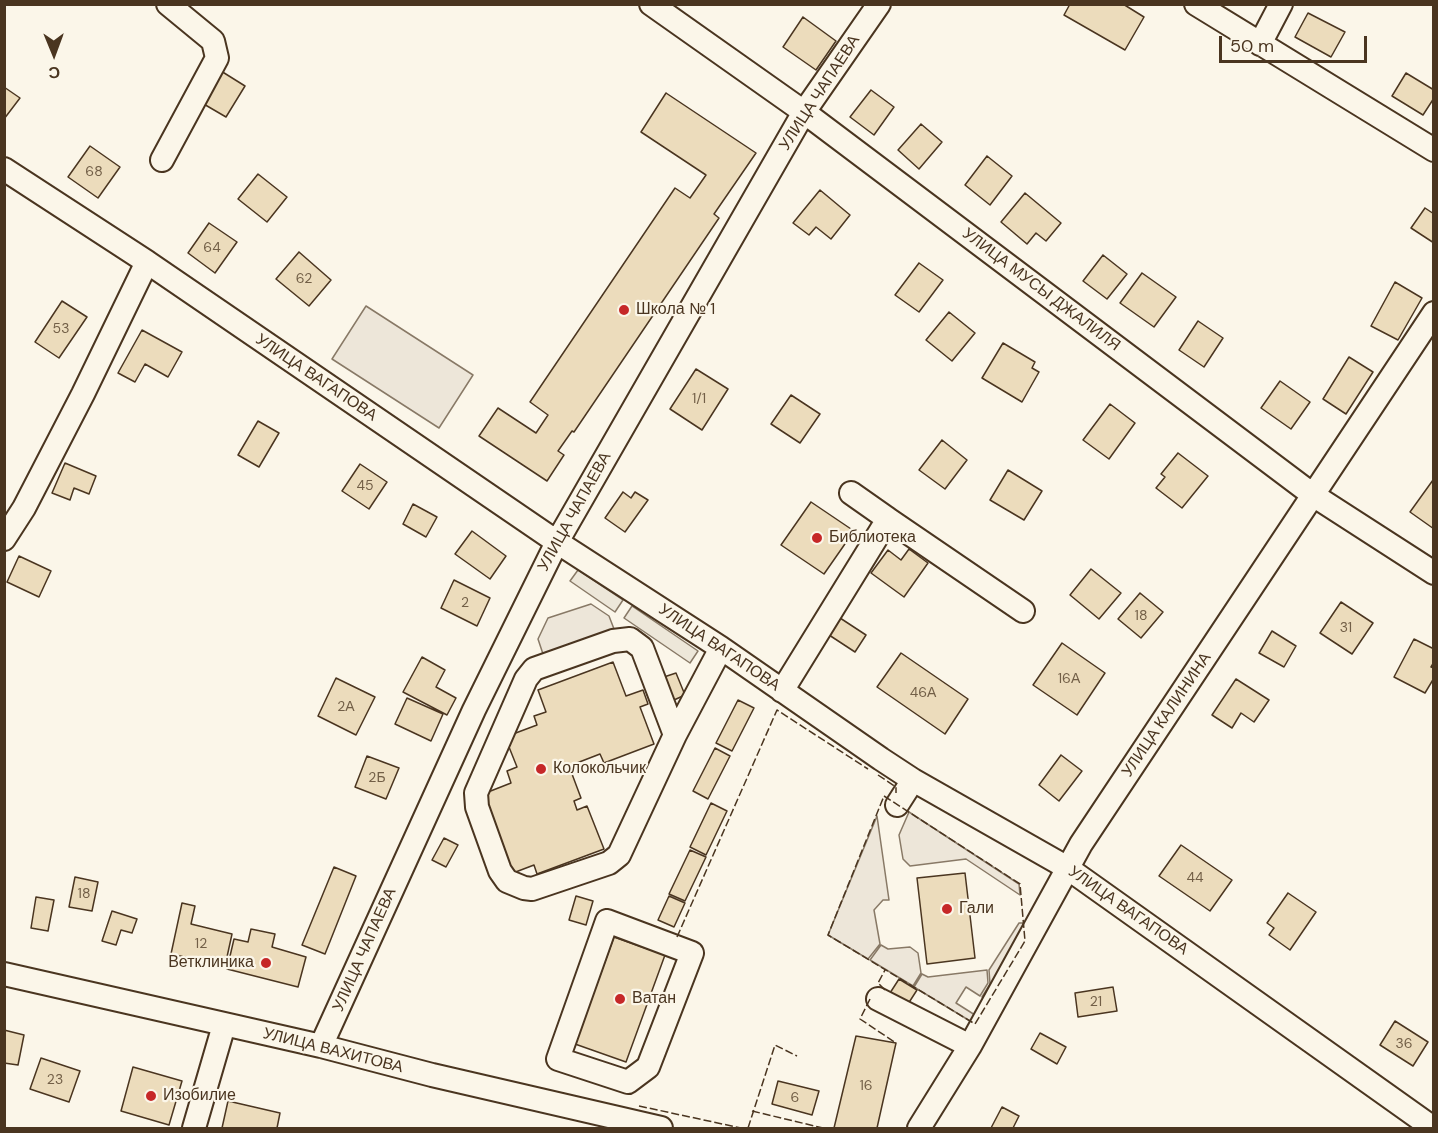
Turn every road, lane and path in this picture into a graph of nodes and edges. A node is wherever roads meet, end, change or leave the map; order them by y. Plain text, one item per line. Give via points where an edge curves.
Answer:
1 (168, 4) edge
2 (879, 4) edge
3 (1196, 4) edge
4 (1281, 4) edge
5 (658, 7) edge
6 (1260, 44) junction
7 (804, 112) junction
8 (1434, 150) edge
9 (162, 160) dead end
10 (4, 169) edge
11 (147, 262) junction
12 (1434, 313) edge
13 (850, 493) dead end
14 (1313, 495) junction
15 (888, 519) junction
16 (4, 538) edge
17 (556, 542) junction
18 (1434, 573) edge
19 (1023, 611) dead end
20 (721, 648) junction
21 (783, 691) junction
22 (474, 710) junction
23 (506, 724) junction
24 (675, 735) junction
25 (913, 780) junction
26 (897, 805) dead end
27 (1066, 867) junction
28 (4, 974) edge
29 (878, 999) dead end
30 (224, 1025) junction
31 (321, 1046) junction
32 (970, 1046) junction
33 (596, 1072) junction
34 (583, 1109) junction
35 (194, 1128) edge
36 (661, 1128) edge
37 (919, 1128) edge
38 (1433, 1128) edge

1 - 9 street via 213,41 217,58
2 - 7 street, УЛИЦА ЧАПАЕВА
3 - 6 street
4 - 6 street
5 - 7 street, УЛИЦА МУСЫ ДЖАЛИЛЯ
6 - 8 street
7 - 14 street, УЛИЦА МУСЫ ДЖАЛИЛЯ
7 - 17 street, УЛИЦА ЧАПАЕВА
10 - 11 street, УЛИЦА ВАГАПОВА
11 - 16 street via 24,508
11 - 17 street, УЛИЦА ВАГАПОВА
12 - 14 street, УЛИЦА КАЛИНИНА
13 - 15 street
14 - 18 street, УЛИЦА МУСЫ ДЖАЛИЛЯ
14 - 27 street, УЛИЦА КАЛИНИНА
15 - 19 street
15 - 21 street
17 - 20 street, УЛИЦА ВАГАПОВА
17 - 22 street, УЛИЦА ЧАПАЕВА
20 - 21 street, УЛИЦА ВАГАПОВА
20 - 24 street
21 - 25 street, УЛИЦА ВАГАПОВА via 878,764
22 - 23 street
22 - 31 street, УЛИЦА ЧАПАЕВА
23 - 24 street via 534,669 613,641 630,639 642,648
23 - 24 street via 475,800 500,871 507,880 532,889 609,863 619,855
25 - 26 street
25 - 27 street, УЛИЦА ВАГАПОВА
27 - 32 street, УЛИЦА КАЛИНИНА
27 - 38 street, УЛИЦА ВАГАПОВА
28 - 30 street, УЛИЦА ВАХИТОВА
29 - 32 street
30 - 31 street, УЛИЦА ВАХИТОВА
30 - 35 street
31 - 34 street, УЛИЦА ВАХИТОВА
32 - 37 street, УЛИЦА КАЛИНИНА
33 - 33 street via 628,1082 648,1067 692,953 607,921 558,1059
33 - 34 street
34 - 36 street, УЛИЦА ВАХИТОВА

